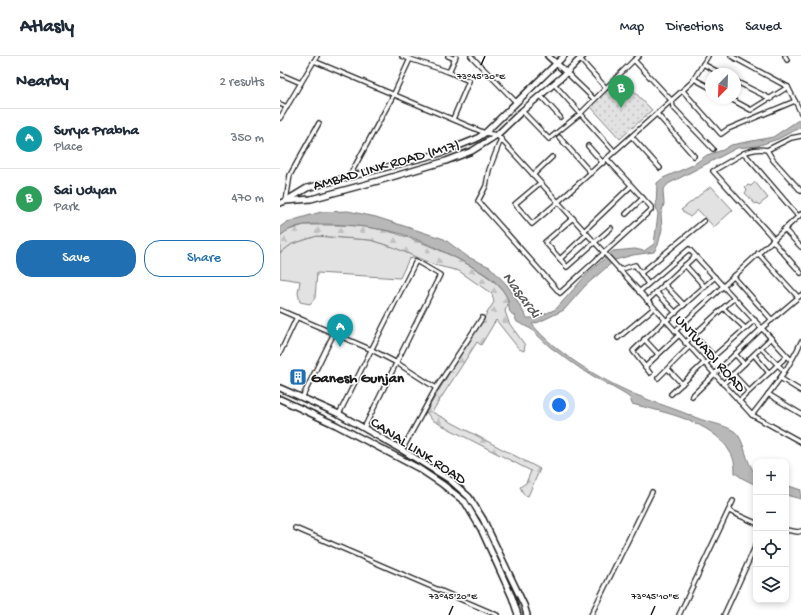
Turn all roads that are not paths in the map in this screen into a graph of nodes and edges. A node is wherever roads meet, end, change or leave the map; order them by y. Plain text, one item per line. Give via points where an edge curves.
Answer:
1 (317, 56) edge
2 (402, 56) edge
3 (448, 56) edge
4 (470, 56) edge
5 (548, 56) edge
6 (564, 56) edge
7 (640, 56) edge
8 (708, 56) edge
9 (731, 56) edge
10 (736, 57) edge
11 (456, 58) edge
12 (581, 58) edge
13 (410, 59) junction
14 (634, 60) junction
15 (314, 61) junction
16 (556, 64) junction
17 (703, 64) junction
18 (711, 68) edge
19 (449, 72) junction
20 (566, 72) junction
21 (280, 74) edge
22 (694, 79) junction
23 (301, 83) junction
24 (554, 84) junction
25 (741, 84) edge
26 (705, 85) edge
27 (788, 87) junction
28 (606, 88) junction
29 (683, 91) junction
30 (394, 94) junction
31 (540, 95) junction
32 (771, 99) junction
33 (594, 100) junction
34 (672, 101) junction
35 (795, 101) junction
36 (516, 102) junction
37 (280, 104) edge
38 (740, 104) edge
39 (287, 107) junction
40 (522, 111) junction
41 (581, 113) junction
42 (801, 113) edge
43 (657, 114) junction
44 (280, 118) edge
45 (560, 118) dead end
46 (453, 119) junction
47 (319, 123) dead end
48 (486, 133) junction
49 (632, 136) junction
50 (801, 136) edge
51 (499, 137) junction
52 (559, 137) dead end
53 (588, 146) dead end
54 (712, 149) dead end
55 (767, 150) junction
56 (615, 152) junction
57 (744, 153) junction
58 (694, 156) dead end
59 (552, 157) dead end
60 (607, 159) junction
61 (603, 163) junction
62 (660, 168) dead end
63 (591, 173) junction
64 (533, 175) junction
65 (348, 178) junction
66 (540, 183) junction
67 (631, 186) junction
68 (801, 191) edge
69 (643, 198) junction
70 (286, 201) junction
71 (558, 202) junction
72 (280, 203) edge
73 (626, 214) dead end
74 (800, 215) edge
75 (573, 218) junction
76 (704, 221) dead end
77 (611, 228) dead end
78 (784, 229) junction
79 (585, 233) junction
80 (773, 239) junction
81 (595, 243) junction
82 (801, 247) edge
83 (758, 253) junction
84 (604, 254) junction
85 (695, 256) junction
86 (560, 259) junction
87 (685, 265) junction
88 (619, 270) junction
89 (641, 273) junction
90 (801, 273) edge
91 (733, 276) junction
92 (715, 277) junction
93 (648, 284) junction
94 (664, 284) junction
95 (723, 286) junction
96 (705, 287) junction
97 (639, 292) junction
98 (656, 292) junction
99 (800, 296) edge
100 (734, 298) junction
101 (647, 301) junction
102 (684, 305) junction
103 (654, 308) junction
104 (723, 308) junction
105 (280, 310) edge
106 (676, 313) junction
107 (298, 317) junction
108 (482, 318) dead end
109 (754, 320) junction
110 (772, 320) junction
111 (666, 321) junction
112 (745, 328) junction
113 (762, 328) junction
114 (675, 331) junction
115 (334, 333) junction
116 (679, 335) junction
117 (693, 335) junction
118 (618, 338) dead end
119 (772, 338) junction
120 (644, 339) junction
121 (801, 342) edge
122 (685, 343) junction
123 (689, 348) junction
124 (761, 348) junction
125 (372, 350) junction
126 (280, 353) edge
127 (658, 354) junction
128 (735, 354) junction
129 (754, 355) junction
130 (714, 356) junction
131 (787, 356) junction
132 (791, 360) junction
133 (397, 363) junction
134 (705, 363) junction
135 (744, 364) junction
136 (777, 365) junction
137 (645, 367) junction
138 (668, 369) junction
139 (784, 371) junction
140 (650, 373) dead end
141 (714, 373) junction
142 (769, 373) junction
143 (733, 374) junction
144 (658, 378) dead end
145 (780, 378) junction
146 (682, 384) junction
147 (723, 384) junction
148 (280, 388) edge
149 (436, 388) junction
150 (749, 391) junction
151 (801, 391) edge
152 (671, 394) dead end
153 (768, 394) junction
154 (692, 396) dead end
155 (302, 398) junction
156 (280, 399) edge
157 (739, 401) junction
158 (339, 414) junction
159 (801, 414) edge
160 (752, 415) junction
161 (364, 428) junction
162 (801, 442) edge
163 (402, 450) junction
164 (652, 492) dead end
165 (733, 501) dead end
166 (729, 511) junction
167 (753, 521) edge
168 (295, 528) dead end
169 (789, 530) edge
170 (801, 531) edge
171 (753, 552) edge
172 (497, 615) edge
173 (518, 615) edge
174 (527, 615) edge
175 (591, 615) edge
176 (679, 615) edge
177 (724, 615) edge

1 - 15 street
2 - 13 street
3 - 11 street
4 - 36 street
5 - 16 main road
6 - 16 main road
7 - 14 street
8 - 17 street
9 - 10 street
10 - 27 street
11 - 19 street
12 - 20 main road, AMBAD LINK ROAD (M17)
12 - 28 street
13 - 19 street
13 - 30 street
14 - 28 street
14 - 34 street
15 - 23 street
15 - 30 street
16 - 20 main road
16 - 36 main road
17 - 18 street
17 - 22 street
19 - 46 street via 469,81
20 - 24 main road, AMBAD LINK ROAD (M17)
20 - 33 street
21 - 23 street
22 - 26 street
22 - 29 street
23 - 39 street
24 - 31 main road, AMBAD LINK ROAD (M17)
24 - 41 street
25 - 32 street
27 - 32 street
27 - 35 street
28 - 33 street
29 - 34 street
29 - 35 street via 721,134
30 - 46 street
30 - 65 street
31 - 40 main road, AMBAD LINK ROAD (M17)
31 - 45 street
32 - 38 street via 751,110
33 - 41 street
34 - 43 street
34 - 54 street via 673,107
35 - 42 street
36 - 48 main road
37 - 39 street
39 - 44 street
40 - 41 street via 549,139
40 - 51 main road, AMBAD LINK ROAD (M17)
41 - 56 street
43 - 49 street
43 - 58 street
46 - 48 street
47 - 70 street via 290,175
48 - 51 street
48 - 65 main road via 441,153
49 - 56 street
49 - 62 street
50 - 55 street
51 - 64 street, UNTWADI ROAD
51 - 70 main road, AMBAD LINK ROAD (M17) via 446,161 311,199
51 - 84 street via 486,186 478,201 560,293
52 - 63 street
53 - 61 street
55 - 57 street
55 - 68 street
56 - 60 street
57 - 74 street
57 - 80 street via 713,171
59 - 64 street
60 - 61 street
60 - 67 street
61 - 63 street
63 - 71 street
64 - 66 street, UNTWADI ROAD
65 - 70 main road via 307,188
66 - 71 street, UNTWADI ROAD
66 - 71 street via 515,204 532,224
67 - 69 street
67 - 79 street
69 - 73 street
69 - 84 street via 652,207 651,210
70 - 72 main road, AMBAD LINK ROAD (M17)
71 - 75 street, UNTWADI ROAD
74 - 78 street
75 - 79 street, UNTWADI ROAD
75 - 86 street via 545,242
76 - 89 street
77 - 81 street
78 - 80 street
78 - 82 street
79 - 81 street, UNTWADI ROAD
79 - 86 street
80 - 83 street
80 - 90 street
81 - 84 street, UNTWADI ROAD
81 - 86 street via 567,267
83 - 91 street
83 - 99 street
84 - 88 street, UNTWADI ROAD
85 - 87 street
85 - 92 street
85 - 93 street via 689,249
87 - 94 street
87 - 96 street
88 - 89 street via 635,265
88 - 97 street, UNTWADI ROAD
89 - 93 street
91 - 95 street
91 - 110 street
92 - 95 street
92 - 96 street
93 - 97 street
94 - 98 street
94 - 102 street
95 - 100 street
95 - 114 street
96 - 102 street
97 - 101 street, UNTWADI ROAD
98 - 101 street
98 - 106 street
99 - 110 street
100 - 104 street
100 - 109 street
101 - 103 street, UNTWADI ROAD
102 - 106 street
103 - 111 street, UNTWADI ROAD
103 - 118 street
104 - 112 street
104 - 117 street
105 - 107 street
106 - 111 street
107 - 115 street
107 - 126 street
108 - 149 street
109 - 112 street
109 - 113 street
110 - 113 street
111 - 114 street, UNTWADI ROAD
111 - 120 street
112 - 130 street
113 - 119 street
113 - 128 street
114 - 116 street, UNTWADI ROAD
115 - 125 street
115 - 155 street
116 - 122 street, UNTWADI ROAD
116 - 127 street
117 - 122 street
117 - 130 street
119 - 124 street
119 - 131 street
120 - 127 street
120 - 137 street via 633,351
121 - 132 street
122 - 123 street, UNTWADI ROAD
123 - 134 street, UNTWADI ROAD
123 - 138 street
124 - 129 street
124 - 136 street
125 - 133 street
125 - 133 street via 416,261 440,275
125 - 158 street
127 - 137 street
128 - 135 street
128 - 141 street
129 - 135 street
129 - 142 street
130 - 134 street
131 - 132 street
131 - 136 street
132 - 139 street
133 - 149 street
133 - 161 street
134 - 141 street, UNTWADI ROAD
134 - 146 street
135 - 143 street
136 - 139 street
136 - 142 street
137 - 140 street
138 - 144 street
138 - 146 street
139 - 145 street
141 - 147 street, UNTWADI ROAD
141 - 154 street
142 - 150 street
143 - 147 street
143 - 150 street
145 - 151 street
145 - 153 street
146 - 152 street
147 - 157 street, UNTWADI ROAD
148 - 155 main road, CANAL LINK ROAD
149 - 163 street
150 - 157 street
153 - 159 street
153 - 160 street
155 - 158 main road, CANAL LINK ROAD
156 - 173 main road, CANAL LINK ROAD via 418,468 464,502 481,529
157 - 160 street, UNTWADI ROAD
158 - 161 main road, CANAL LINK ROAD
160 - 162 street, UNTWADI ROAD
161 - 163 main road, CANAL LINK ROAD
163 - 174 main road, CANAL LINK ROAD via 450,480 469,497 484,518
164 - 175 street
165 - 166 street
166 - 167 street
166 - 176 street
168 - 172 street
169 - 170 street
171 - 177 street

